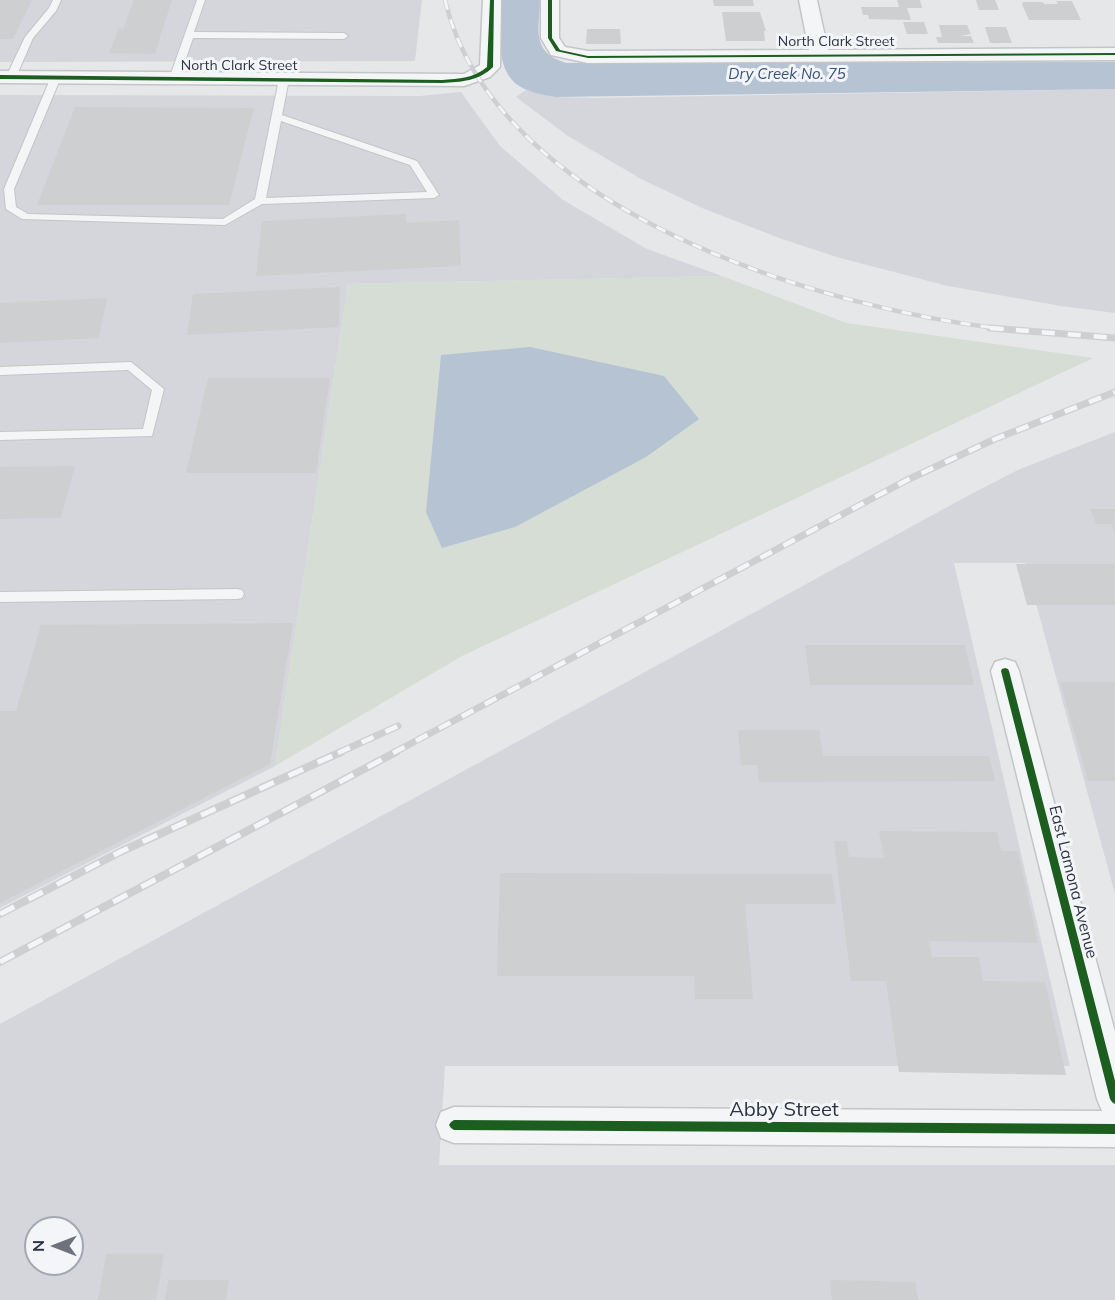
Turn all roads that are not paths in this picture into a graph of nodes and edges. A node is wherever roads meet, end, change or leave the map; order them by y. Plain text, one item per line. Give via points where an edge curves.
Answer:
1 (57, 0) edge
2 (201, 0) edge
3 (492, 0) edge
4 (550, 0) edge
5 (808, 0) edge
6 (189, 35) junction
7 (344, 36) dead end
8 (1115, 54) edge
9 (820, 56) junction
10 (5, 77) edge
11 (56, 78) junction
12 (174, 79) junction
13 (284, 79) junction
14 (276, 116) junction
15 (260, 201) junction
16 (0, 371) edge
17 (0, 436) edge
18 (237, 594) dead end
19 (0, 597) edge
20 (1005, 671) dead end
21 (1115, 1099) edge
22 (453, 1125) dead end
23 (1115, 1129) edge

1 - 10 lane
2 - 6 lane
3 - 13 street, North Clark Street via 491,62 485,73 477,77
4 - 9 street, North Clark Street via 550,38 558,51 588,57
5 - 9 street
6 - 7 lane
6 - 12 lane
8 - 9 street, North Clark Street
10 - 11 street, North Clark Street
11 - 12 street, North Clark Street
11 - 15 lane via 9,189 10,209 26,216 225,222
12 - 13 street, North Clark Street
13 - 14 lane
14 - 15 lane
14 - 15 lane via 414,163 434,195
16 - 17 lane via 131,366 158,389 148,433
18 - 19 lane
20 - 21 street, East Lamona Avenue
22 - 23 street, Abby Street

